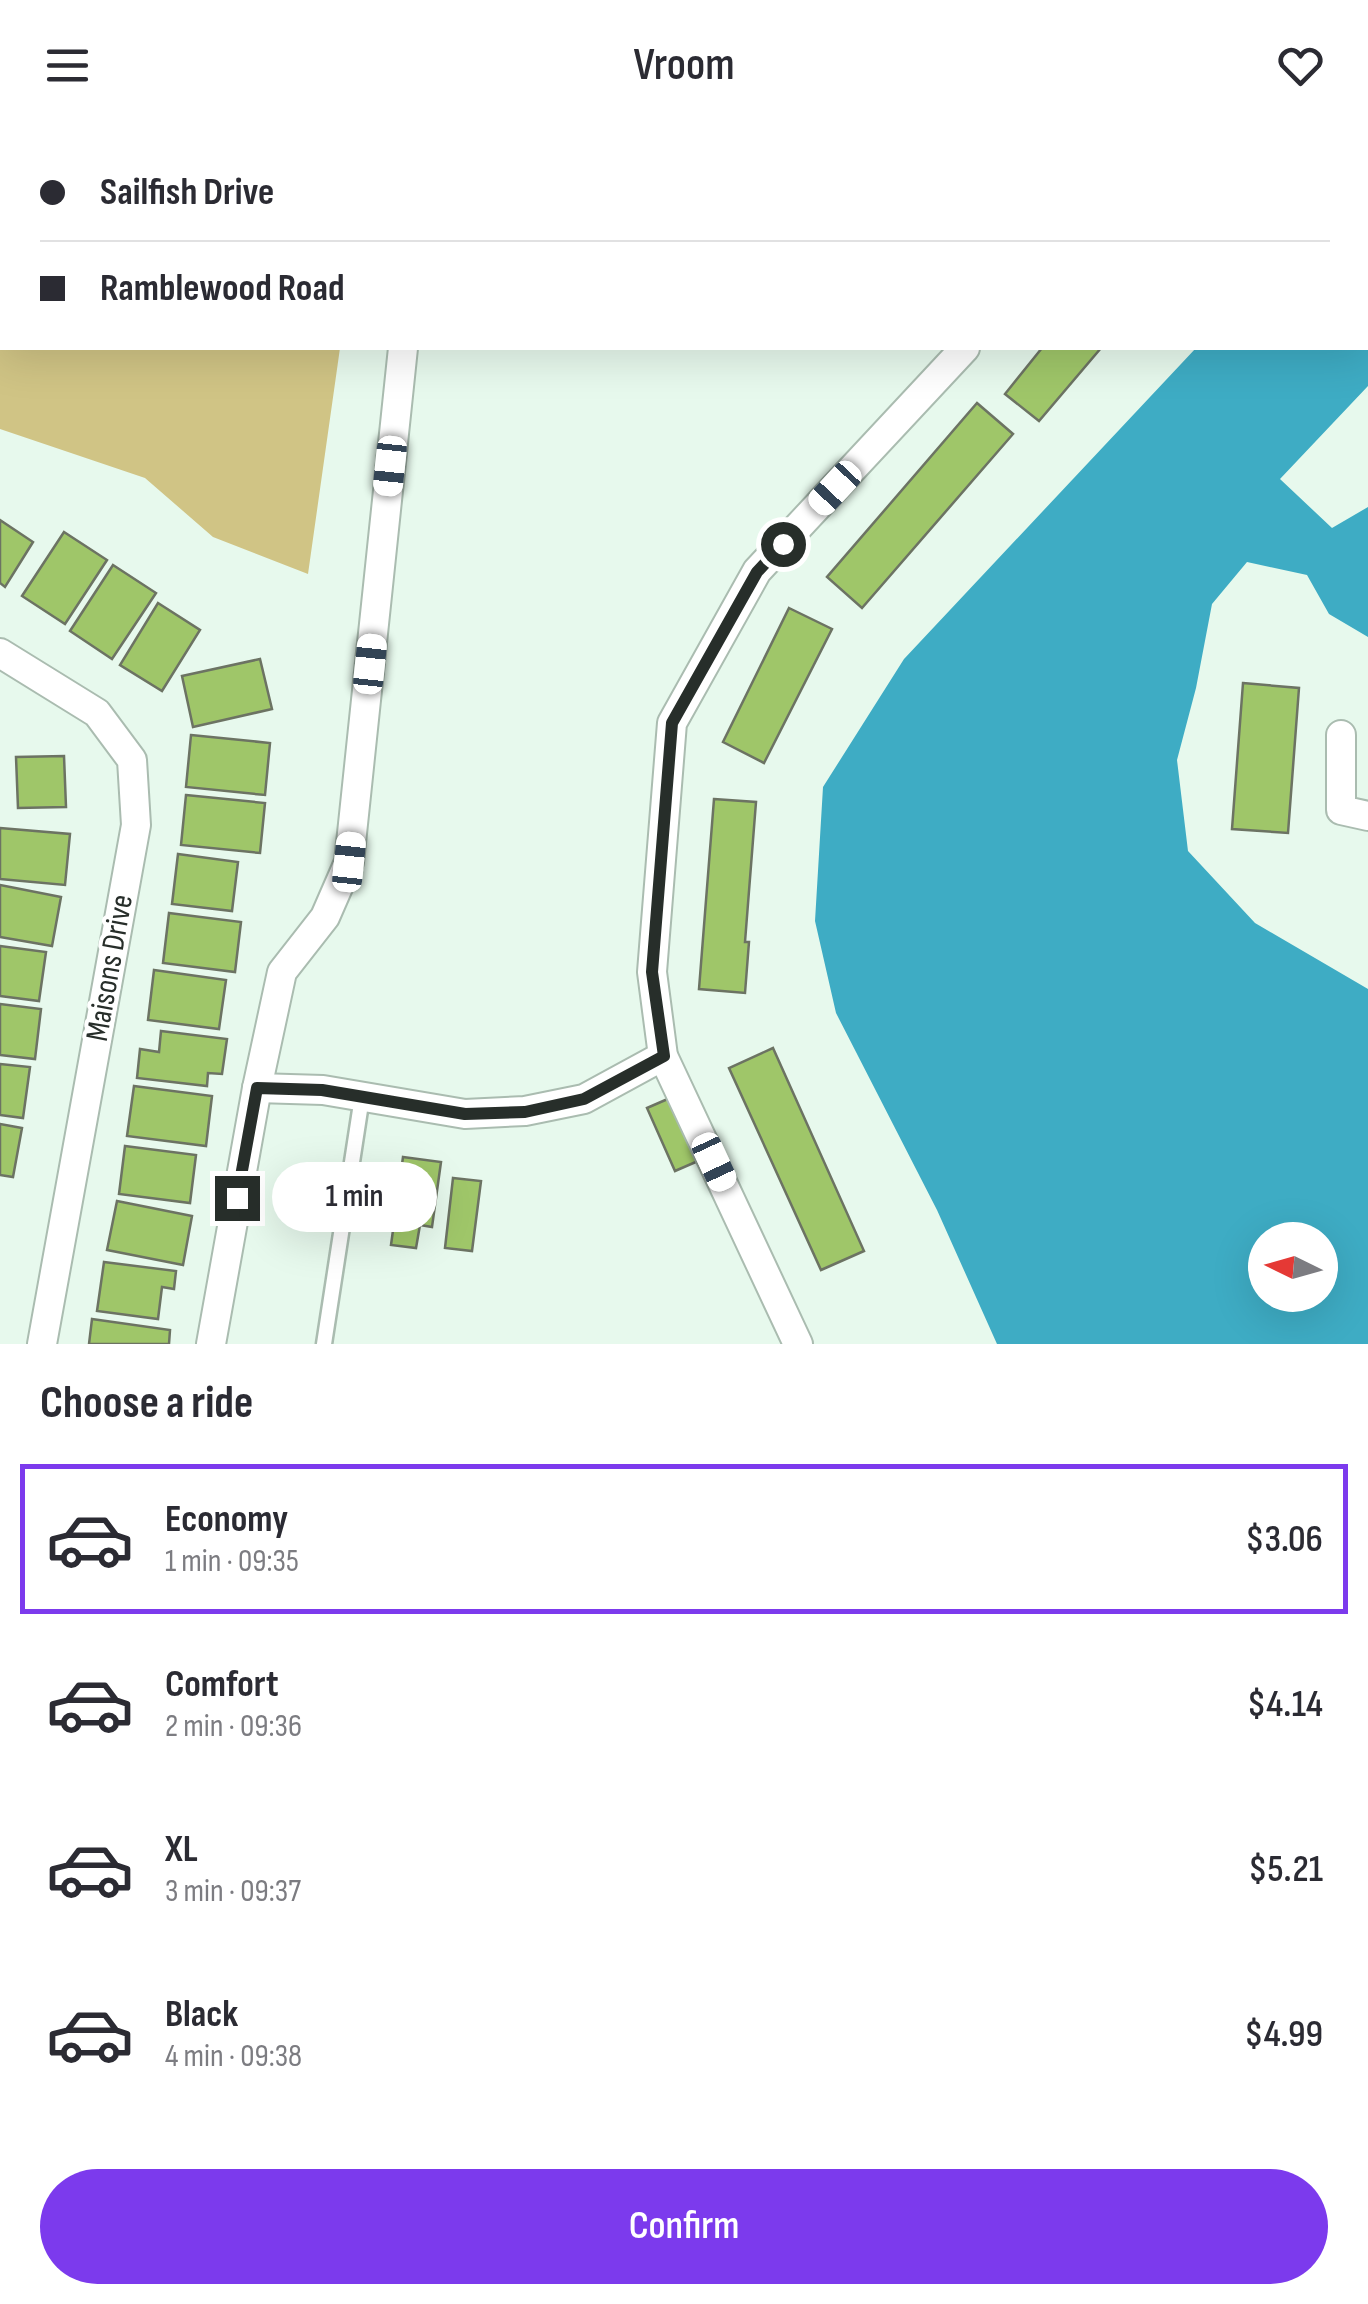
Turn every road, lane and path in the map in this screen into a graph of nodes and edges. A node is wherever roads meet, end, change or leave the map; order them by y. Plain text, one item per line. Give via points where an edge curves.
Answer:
1 (403, 350) edge
2 (963, 350) edge
3 (0, 653) edge
4 (1341, 735) dead end
5 (1368, 816) edge
6 (664, 1056) junction
7 (257, 1088) junction
8 (362, 1097) junction
9 (42, 1344) edge
10 (210, 1344) edge
11 (324, 1344) edge
12 (798, 1344) edge

1 - 7 street via 349,862 325,917 282,972
2 - 6 street via 757,572 672,723 652,972
3 - 9 street, Maisons Drive via 97,713 132,760 136,825
4 - 5 street via 1341,810
6 - 8 street via 584,1099 525,1112 465,1114
6 - 12 street
7 - 8 street
7 - 10 street
8 - 11 lane

